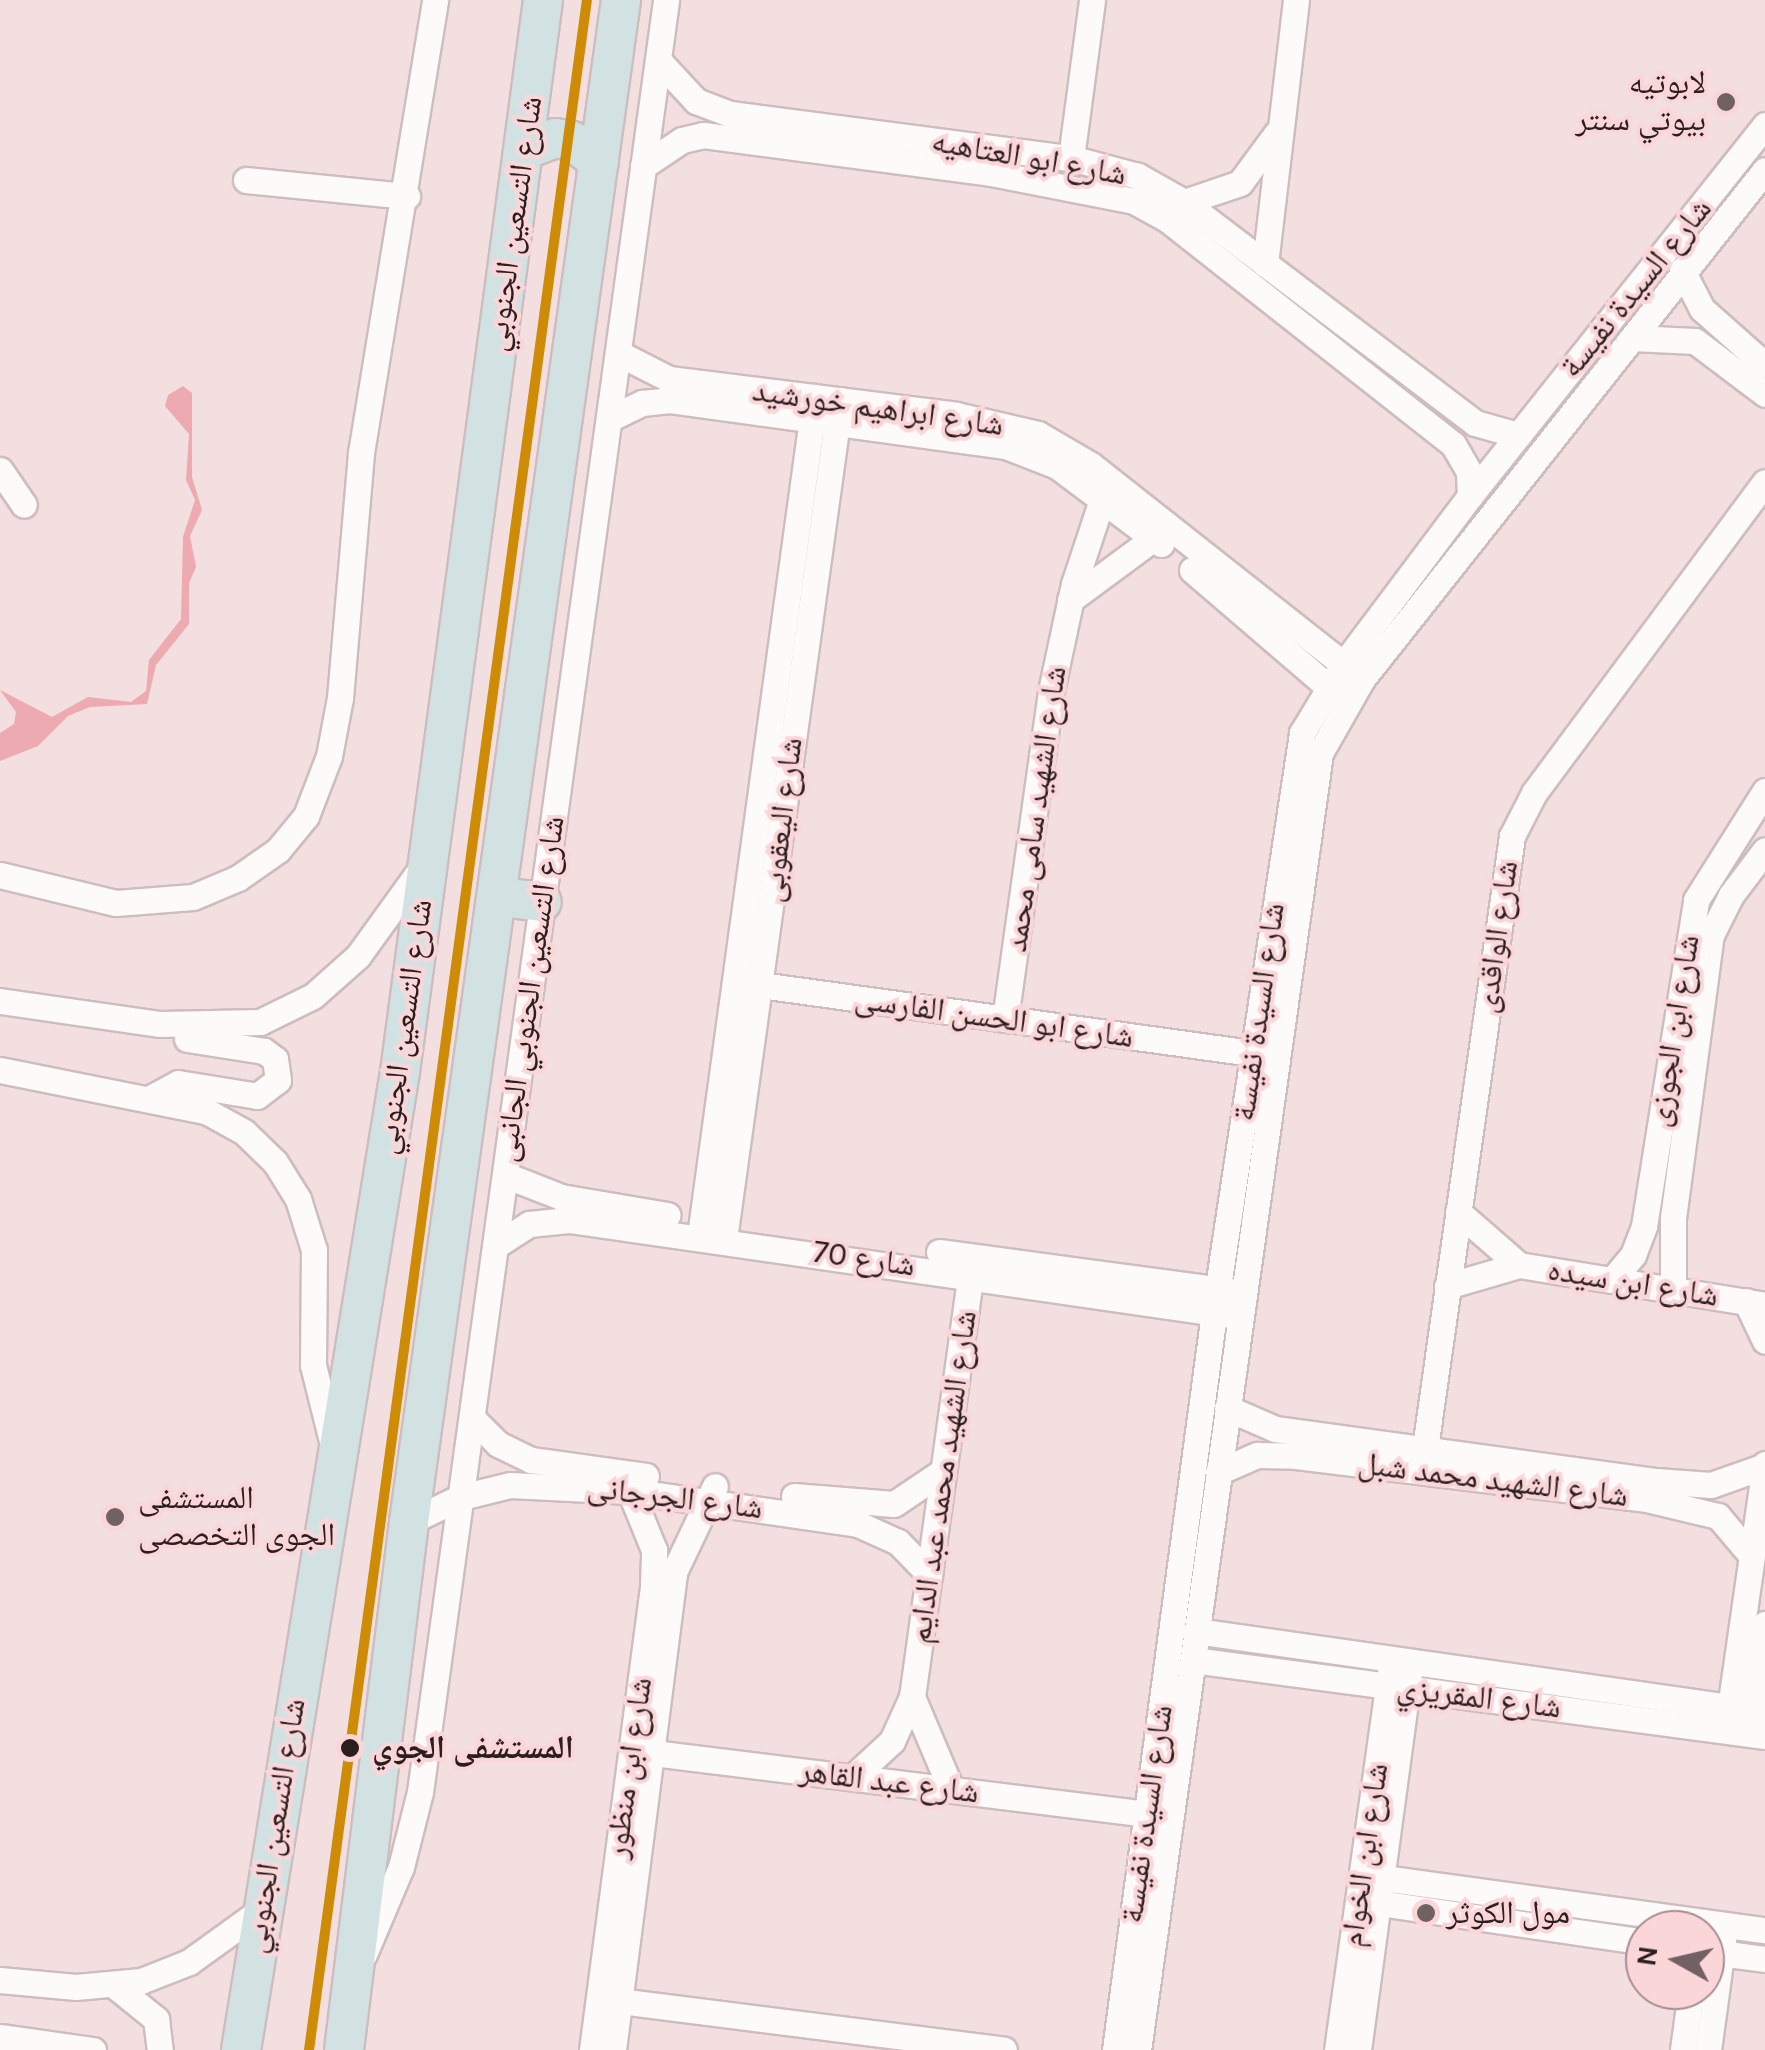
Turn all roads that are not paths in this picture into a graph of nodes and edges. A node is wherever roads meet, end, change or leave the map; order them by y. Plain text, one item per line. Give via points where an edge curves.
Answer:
1 (435, 0) edge
2 (543, 0) edge
3 (621, 0) edge
4 (666, 0) edge
5 (1296, 0) edge
6 (1087, 5) edge
7 (658, 60) junction
8 (1765, 125) edge
9 (1279, 130) junction
10 (524, 150) junction
11 (1071, 158) junction
12 (599, 161) junction
13 (644, 166) junction
14 (1765, 170) edge
15 (246, 180) dead end
16 (407, 196) junction
17 (1184, 202) junction
18 (1265, 264) junction
19 (1682, 270) junction
20 (1632, 338) junction
21 (1731, 352) junction
22 (618, 353) junction
23 (1765, 365) edge
24 (1765, 394) edge
25 (826, 410) junction
26 (609, 418) junction
27 (1518, 435) junction
28 (0, 470) edge
29 (1765, 482) edge
30 (1105, 489) junction
31 (1470, 496) junction
32 (24, 504) dead end
33 (1161, 533) junction
34 (1070, 600) junction
35 (1345, 683) junction
36 (1765, 791) edge
37 (1757, 819) edge
38 (1765, 850) edge
39 (428, 857) junction
40 (0, 875) edge
41 (500, 897) junction
42 (542, 902) junction
43 (748, 984) junction
44 (0, 1001) edge
45 (1006, 1019) junction
46 (160, 1024) junction
47 (1252, 1053) junction
48 (0, 1070) edge
49 (154, 1096) junction
50 (504, 1175) junction
51 (1458, 1212) junction
52 (714, 1230) junction
53 (494, 1246) junction
54 (972, 1265) junction
55 (1519, 1265) junction
56 (1612, 1280) junction
57 (1448, 1286) junction
58 (1673, 1290) junction
59 (1228, 1303) junction
60 (1756, 1303) edge
61 (1765, 1341) edge
62 (1228, 1408) junction
63 (472, 1418) junction
64 (336, 1455) junction
65 (1423, 1459) junction
66 (1765, 1465) edge
67 (943, 1471) junction
68 (1218, 1472) junction
69 (630, 1490) junction
70 (714, 1493) junction
71 (461, 1497) junction
72 (409, 1522) junction
73 (1752, 1554) junction
74 (929, 1574) junction
75 (1765, 1624) edge
76 (1196, 1630) junction
77 (1193, 1660) junction
78 (1399, 1675) junction
79 (912, 1697) junction
80 (1749, 1722) edge
81 (642, 1751) junction
82 (852, 1778) junction
83 (951, 1790) junction
84 (1147, 1814) junction
85 (1381, 1890) junction
86 (261, 1910) junction
87 (1625, 1917) edge
88 (1725, 1927) edge
89 (1765, 1930) edge
90 (1625, 1938) edge
91 (1725, 1954) edge
92 (1765, 1959) edge
93 (356, 1968) junction
94 (0, 1980) edge
95 (115, 1986) junction
96 (609, 1999) junction
97 (1688, 2010) edge
98 (1710, 2010) edge
99 (0, 2037) edge
100 (853, 2040) edge
101 (1348, 2044) edge
102 (92, 2050) edge
103 (160, 2050) edge
104 (241, 2050) edge
105 (344, 2050) edge
106 (592, 2050) edge
107 (613, 2050) edge
108 (1004, 2050) edge
109 (1115, 2050) edge
110 (1138, 2050) edge
111 (1683, 2050) edge
112 (1708, 2050) edge

1 - 16 street
2 - 10 highway, شارع التسعين الجنوبي
3 - 12 highway
4 - 7 street, شارع التسعين الجنوبي الجانبى
5 - 9 street
6 - 11 street
7 - 11 street, شارع ابو العتاهيه via 696,101 730,114
7 - 13 street, شارع التسعين الجنوبي الجانبى
8 - 27 street, شارع السيدة نفيسة
9 - 17 street via 1240,183
9 - 18 street
10 - 12 highway via 572,140
10 - 39 highway, شارع التسعين الجنوبي
11 - 17 street, شارع ابو العتاهيه via 1124,170
12 - 41 highway
13 - 22 street, شارع التسعين الجنوبي الجانبى
13 - 31 street, شارع ابو العتاهيه via 682,140 703,135 991,173 1134,201 1168,220 1453,444 1470,472
14 - 19 street, شارع السيدة نفيسة
15 - 16 street
16 - 40 street via 362,453 340,698 330,756 306,816 278,850 238,878 176,900 100,901
17 - 18 street, شارع ابو العتاهيه
18 - 27 street, شارع ابو العتاهيه via 1475,424
19 - 20 street, شارع السيدة نفيسة
19 - 21 street
20 - 21 street via 1695,341
20 - 35 street, شارع السيدة نفيسة
21 - 23 street
21 - 24 street
22 - 25 street, شارع ابراهيم خورشيد via 669,378
22 - 26 street, شارع التسعين الجنوبي الجانبى
25 - 26 street, شارع ابراهيم خورشيد via 656,399
25 - 30 street, شارع ابراهيم خورشيد via 956,415 1035,444
25 - 43 street, شارع اليعقوبى
26 - 42 street, شارع التسعين الجنوبي الجانبى
27 - 31 street, شارع السيدة نفيسة
28 - 32 street
29 - 51 street, شارع الواقدى via 1516,825
30 - 33 street, شارع ابراهيم خورشيد
30 - 34 street, شارع الشهيد سامى محمد
31 - 35 street, شارع السيدة نفيسة
33 - 34 street
33 - 35 street, شارع ابراهيم خورشيد
34 - 45 street, شارع الشهيد سامى محمد
35 - 47 street, شارع السيدة نفيسة via 1309,718 1297,757
35 - 59 street, شارع السيدة نفيسة via 1314,773
36 - 37 street, شارع ابن الجوزى
37 - 56 street, شارع ابن الجوزى via 1691,916 1644,1226 1633,1255
38 - 58 street, شارع ابن الجوزى via 1730,895 1711,935 1673,1218
39 - 46 street via 380,934 313,996 260,1022
39 - 64 highway, شارع التسعين الجنوبي
41 - 42 highway
41 - 72 highway
42 - 50 street, شارع التسعين الجنوبي الجانبى
43 - 45 street, شارع ابو الحسن الفارسى
43 - 52 street, شارع اليعقوبى
44 - 46 street
45 - 47 street, شارع ابو الحسن الفارسى
46 - 49 street via 190,1040 264,1051 279,1073 264,1095 178,1084
47 - 59 street, شارع السيدة نفيسة
48 - 49 street
49 - 64 street via 206,1111 244,1132 275,1162 298,1199 314,1250 318,1398
50 - 52 street, شارع 70 via 584,1202
50 - 53 street, شارع التسعين الجنوبي الجانبى
51 - 55 street, شارع ابن سيده
51 - 57 street, شارع الواقدى
52 - 53 street, شارع 70 via 548,1220
52 - 54 street, شارع 70
53 - 63 street, شارع التسعين الجنوبي الجانبى
54 - 59 street, شارع 70
54 - 67 street, شارع الشهيد محمد عبد الدايم
55 - 56 street, شارع ابن سيده
55 - 57 street, شارع ابن سيده
56 - 58 street, شارع ابن سيده
57 - 65 street, شارع الواقدى
58 - 60 street, شارع ابن سيده
59 - 62 street, شارع السيدة نفيسة
59 - 84 street, شارع السيدة نفيسة
60 - 61 street, شارع ابن سيده
62 - 65 street, شارع الشهيد محمد شبل via 1262,1426
62 - 68 street, شارع السيدة نفيسة
63 - 70 street, شارع الجرجانى via 498,1444 531,1460
63 - 71 street, شارع التسعين الجنوبي الجانبى
64 - 86 highway, شارع التسعين الجنوبي
65 - 66 street, شارع الشهيد محمد شبل via 1692,1484 1733,1481
65 - 68 street, شارع الشهيد محمد شبل via 1257,1454
65 - 73 street, شارع الشهيد محمد شبل via 1691,1506 1732,1526
66 - 73 street
67 - 70 street, شارع الجرجانى via 906,1500 884,1505
67 - 74 street, شارع الشهيد محمد عبد الدايم
68 - 76 street, شارع السيدة نفيسة
69 - 70 street, شارع الجرجانى
69 - 71 street, شارع الجرجانى via 535,1483
69 - 81 street, شارع ابن منظور via 654,1566
70 - 74 street, شارع الجرجانى via 874,1529 904,1547
70 - 81 street, شارع ابن منظور via 677,1559
71 - 72 street, شارع الجرجانى
71 - 93 street, شارع التسعين الجنوبي الجانبى via 420,1792 388,1903
72 - 93 highway
73 - 80 street
74 - 79 street, شارع الشهيد محمد عبد الدايم
75 - 80 street
76 - 77 street, شارع السيدة نفيسة
76 - 78 street, شارع المقريزي
77 - 78 street, شارع المقريزي
77 - 110 street, شارع السيدة نفيسة
78 - 80 street, شارع المقريزي
78 - 85 street, شارع ابن الخوام
78 - 101 street, شارع ابن الخوام
79 - 82 street, شارع الشهيد محمد عبد الدايم via 892,1741
79 - 83 street
81 - 82 street, شارع عبد القاهر
81 - 96 street, شارع ابن منظور
82 - 83 street, شارع عبد القاهر
83 - 84 street, شارع عبد القاهر
84 - 109 street, شارع السيدة نفيسة
85 - 87 street
85 - 90 street
85 - 101 street, شارع ابن الخوام
86 - 95 street via 178,1968
86 - 104 highway, شارع التسعين الجنوبي
88 - 89 street
91 - 92 street
93 - 105 highway
94 - 95 street
95 - 103 street via 156,2019
96 - 100 street
96 - 106 street, شارع ابن منظور
96 - 107 street, شارع ابن منظور
97 - 111 street
98 - 112 street
99 - 102 street
100 - 108 street

